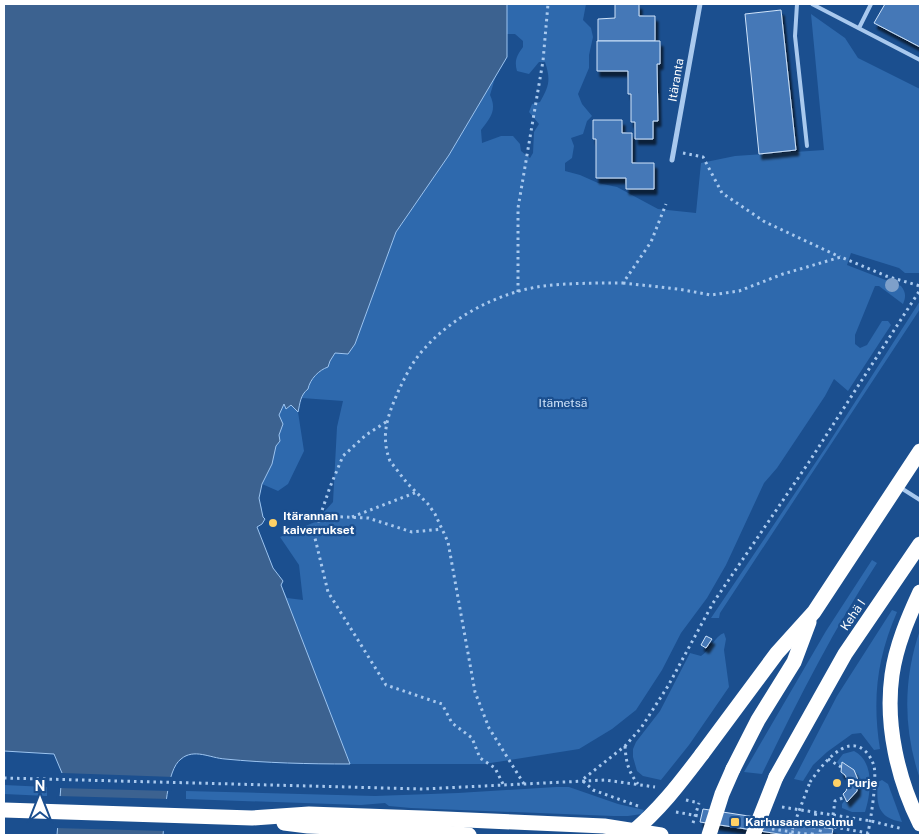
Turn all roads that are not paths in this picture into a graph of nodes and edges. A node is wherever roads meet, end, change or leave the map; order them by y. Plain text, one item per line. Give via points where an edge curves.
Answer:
1 (700, 4) edge
2 (797, 4) edge
3 (812, 4) edge
4 (871, 4) edge
5 (859, 28) junction
6 (920, 60) edge
7 (807, 146) dead end
8 (672, 160) dead end
9 (920, 451) edge
10 (898, 486) junction
11 (920, 500) edge
12 (920, 544) edge
13 (920, 592) edge
14 (814, 612) junction
15 (4, 810) edge
16 (252, 818) junction
17 (920, 824) edge
18 (469, 835) edge
19 (630, 835) edge
20 (661, 835) edge
21 (709, 835) edge
22 (753, 835) edge

1 - 8 street, Itäranta
2 - 7 lane via 795,36
3 - 5 lane
4 - 5 lane
5 - 6 lane
9 - 10 highway
10 - 11 lane
10 - 14 highway
12 - 22 highway, Kehä I, bridge via 844,654 776,777
13 - 17 highway via 902,633 892,675 891,721 900,771
14 - 19 highway, bridge via 777,653 664,802
14 - 21 highway, bridge via 794,662 758,720 733,769
15 - 16 highway
16 - 18 highway via 308,826
16 - 20 highway via 309,814 422,818 604,826

